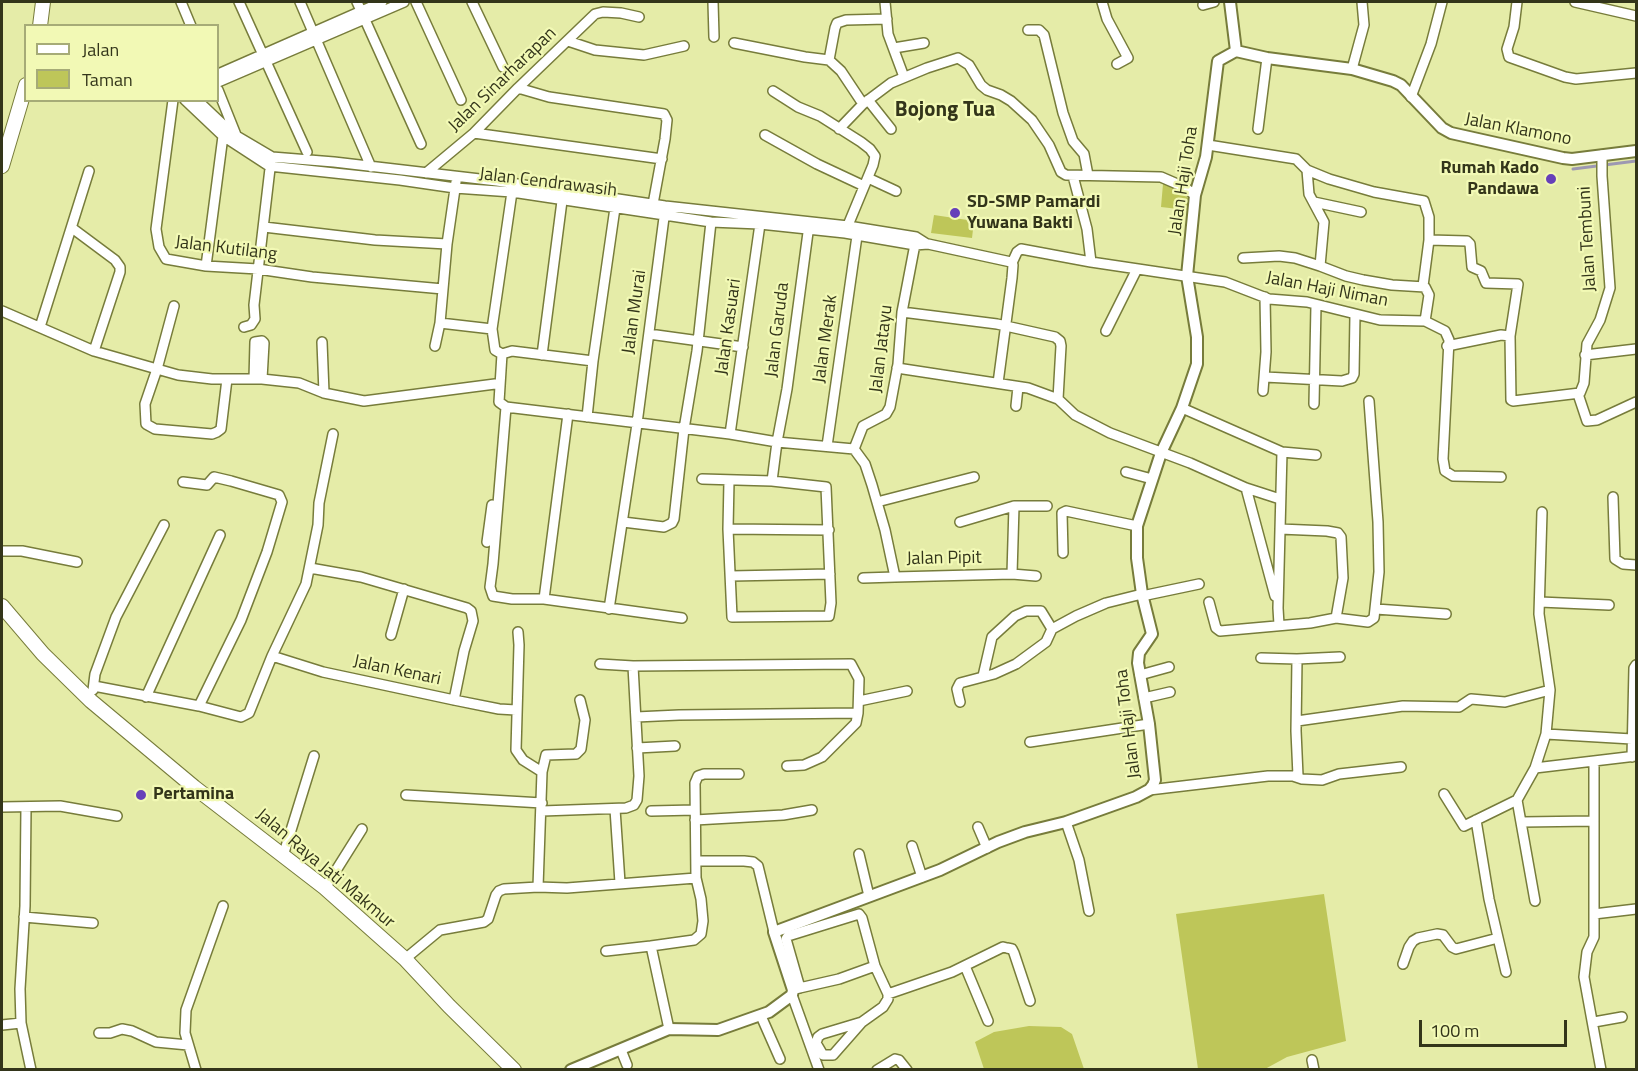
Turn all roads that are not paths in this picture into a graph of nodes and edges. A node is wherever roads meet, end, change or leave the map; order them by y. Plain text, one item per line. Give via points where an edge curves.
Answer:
1 (43, 2) edge
2 (181, 2) edge
3 (239, 2) edge
4 (300, 2) edge
5 (382, 2) edge
6 (404, 2) edge
7 (416, 2) edge
8 (472, 2) edge
9 (713, 2) edge
10 (885, 2) edge
11 (1102, 2) edge
12 (1214, 2) edge
13 (1230, 2) edge
14 (1362, 2) edge
15 (1442, 2) edge
16 (1517, 2) edge
17 (1575, 2) edge
18 (1203, 5) dead end
19 (361, 10) edge
20 (1636, 16) edge
21 (639, 17) dead end
22 (887, 19) junction
23 (40, 24) edge
24 (189, 24) edge
25 (1029, 30) dead end
26 (314, 37) junction
27 (714, 37) dead end
28 (568, 41) junction
29 (734, 43) dead end
30 (924, 43) dead end
31 (684, 46) dead end
32 (894, 48) junction
33 (1236, 51) junction
34 (263, 58) junction
35 (1267, 58) junction
36 (829, 60) junction
37 (1117, 64) dead end
38 (503, 67) dead end
39 (1352, 69) junction
40 (1636, 73) edge
41 (219, 74) edge
42 (904, 76) junction
43 (219, 81) edge
44 (518, 88) junction
45 (24, 91) edge
46 (772, 91) dead end
47 (219, 92) edge
48 (1411, 97) junction
49 (461, 99) dead end
50 (173, 102) edge
51 (187, 102) edge
52 (199, 102) edge
53 (865, 102) junction
54 (839, 129) junction
55 (891, 129) dead end
56 (1258, 129) dead end
57 (226, 133) junction
58 (474, 133) junction
59 (765, 135) dead end
60 (238, 137) junction
61 (5, 141) edge
62 (421, 144) dead end
63 (1208, 145) junction
64 (1636, 151) edge
65 (307, 152) dead end
66 (662, 159) junction
67 (271, 161) junction
68 (1602, 163) junction
69 (2, 166) edge
70 (371, 167) junction
71 (1307, 170) junction
72 (89, 171) dead end
73 (424, 173) junction
74 (457, 176) junction
75 (1073, 176) junction
76 (1088, 176) junction
77 (866, 182) junction
78 (420, 183) junction
79 (455, 188) junction
80 (896, 191) dead end
81 (512, 192) junction
82 (1195, 195) junction
83 (562, 201) junction
84 (1314, 202) junction
85 (654, 204) junction
86 (615, 208) junction
87 (665, 211) junction
88 (1361, 212) dead end
89 (711, 222) junction
90 (760, 225) junction
91 (809, 226) junction
92 (264, 227) junction
93 (72, 228) junction
94 (846, 230) junction
95 (857, 236) junction
96 (1429, 240) junction
97 (915, 241) junction
98 (447, 244) junction
99 (1244, 258) dead end
100 (1091, 262) junction
101 (1012, 263) junction
102 (206, 266) junction
103 (1320, 266) junction
104 (258, 269) junction
105 (1137, 269) junction
106 (1187, 276) junction
107 (1423, 286) junction
108 (443, 289) junction
109 (1265, 297) junction
110 (174, 306) dead end
111 (1316, 306) junction
112 (2, 311) edge
113 (902, 312) junction
114 (1355, 315) junction
115 (1425, 321) junction
116 (440, 322) junction
117 (1004, 326) junction
118 (40, 327) junction
119 (244, 327) dead end
120 (492, 329) junction
121 (1106, 331) dead end
122 (649, 334) junction
123 (1510, 336) junction
124 (322, 342) dead end
125 (698, 342) junction
126 (435, 346) dead end
127 (1448, 346) junction
128 (743, 347) junction
129 (1636, 349) edge
130 (94, 351) junction
131 (502, 354) junction
132 (542, 355) junction
133 (1585, 355) junction
134 (593, 361) junction
135 (897, 368) junction
136 (157, 369) junction
137 (1264, 377) junction
138 (227, 379) junction
139 (1315, 380) junction
140 (998, 383) junction
141 (495, 384) dead end
142 (1018, 387) junction
143 (1263, 391) dead end
144 (1580, 391) junction
145 (324, 393) junction
146 (1058, 399) junction
147 (1369, 401) dead end
148 (1636, 402) edge
149 (1314, 404) dead end
150 (502, 405) junction
151 (1017, 406) dead end
152 (1182, 408) junction
153 (568, 414) junction
154 (587, 417) junction
155 (505, 418) junction
156 (637, 423) junction
157 (684, 429) junction
158 (333, 434) dead end
159 (730, 434) junction
160 (777, 442) junction
161 (827, 446) junction
162 (854, 449) junction
163 (1282, 452) junction
164 (1161, 453) junction
165 (1316, 455) dead end
166 (1126, 472) dead end
167 (975, 477) dead end
168 (1501, 477) dead end
169 (702, 479) dead end
170 (1152, 479) junction
171 (729, 481) junction
172 (772, 481) junction
173 (183, 482) dead end
174 (1246, 488) junction
175 (1613, 497) dead end
176 (1281, 500) junction
177 (877, 502) junction
178 (1014, 506) junction
179 (1047, 506) dead end
180 (1542, 512) dead end
181 (623, 522) junction
182 (960, 522) dead end
183 (164, 525) dead end
184 (1137, 526) junction
185 (1280, 529) junction
186 (728, 530) junction
187 (829, 530) junction
188 (220, 536) dead end
189 (487, 542) dead end
190 (2, 551) edge
191 (1063, 553) dead end
192 (77, 562) dead end
193 (1636, 565) edge
194 (310, 568) junction
195 (830, 574) junction
196 (1012, 574) junction
197 (731, 576) junction
198 (1035, 576) dead end
199 (895, 577) junction
200 (863, 578) dead end
201 (1199, 585) dead end
202 (404, 589) junction
203 (1142, 595) junction
204 (544, 599) junction
205 (1209, 602) dead end
206 (1539, 602) junction
207 (1609, 605) dead end
208 (2, 606) edge
209 (1278, 608) junction
210 (609, 609) junction
211 (1376, 609) junction
212 (1446, 614) dead end
213 (682, 618) dead end
214 (1336, 618) junction
215 (1279, 625) junction
216 (1052, 629) junction
217 (518, 632) dead end
218 (391, 635) dead end
219 (272, 656) junction
220 (1340, 657) dead end
221 (1261, 658) dead end
222 (1297, 659) junction
223 (600, 664) dead end
224 (1636, 665) edge
225 (633, 666) junction
226 (1169, 667) dead end
227 (1140, 675) junction
228 (983, 676) junction
229 (94, 686) junction
230 (1550, 690) junction
231 (907, 691) dead end
232 (1170, 692) dead end
233 (146, 697) junction
234 (1144, 698) junction
235 (454, 700) junction
236 (580, 700) dead end
237 (91, 701) junction
238 (859, 701) junction
239 (960, 702) dead end
240 (199, 706) junction
241 (516, 710) junction
242 (858, 713) junction
243 (636, 717) junction
244 (1297, 722) junction
245 (1149, 724) junction
246 (1546, 734) junction
247 (1632, 739) junction
248 (1030, 742) dead end
249 (675, 746) dead end
250 (637, 748) junction
251 (314, 756) dead end
252 (1634, 757) edge
253 (1594, 761) junction
254 (786, 766) dead end
255 (1401, 767) dead end
256 (1535, 768) junction
257 (542, 772) junction
258 (739, 774) dead end
259 (1298, 776) junction
260 (1149, 790) junction
261 (1444, 794) dead end
262 (406, 795) dead end
263 (1518, 800) junction
264 (2, 807) edge
265 (26, 807) junction
266 (542, 807) junction
267 (615, 809) junction
268 (812, 810) dead end
269 (651, 811) dead end
270 (695, 815) junction
271 (117, 816) dead end
272 (1476, 820) junction
273 (1594, 821) junction
274 (1066, 822) junction
275 (1522, 822) junction
276 (978, 827) dead end
277 (362, 829) dead end
278 (912, 846) dead end
279 (987, 848) junction
280 (859, 854) dead end
281 (283, 856) junction
282 (696, 861) junction
283 (922, 877) junction
284 (696, 878) junction
285 (621, 883) junction
286 (538, 887) junction
287 (325, 888) junction
288 (869, 896) junction
289 (1535, 901) dead end
290 (223, 906) dead end
291 (1636, 909) edge
292 (1089, 911) dead end
293 (1593, 914) junction
294 (24, 917) junction
295 (93, 923) dead end
296 (774, 932) junction
297 (1498, 938) junction
298 (651, 946) junction
299 (606, 951) dead end
300 (405, 959) junction
301 (1403, 964) dead end
302 (875, 966) junction
303 (965, 966) junction
304 (1506, 972) dead end
305 (795, 991) junction
306 (888, 994) junction
307 (1030, 1001) dead end
308 (761, 1016) junction
309 (1622, 1017) dead end
310 (988, 1021) dead end
311 (862, 1022) junction
312 (1594, 1022) junction
313 (21, 1023) junction
314 (2, 1024) edge
315 (669, 1029) junction
316 (99, 1032) dead end
317 (188, 1045) junction
318 (621, 1050) junction
319 (780, 1059) dead end
320 (627, 1065) dead end
321 (31, 1070) edge
322 (196, 1070) edge
323 (514, 1070) edge
324 (571, 1070) edge
325 (819, 1070) edge
326 (877, 1070) edge
327 (907, 1070) edge
328 (1601, 1070) edge

1 - 23 main road
2 - 24 street
3 - 34 street
4 - 26 street
5 - 19 street
6 - 19 street
7 - 49 street
8 - 38 street
9 - 27 street
10 - 22 street
11 - 37 street via 1128,58
12 - 18 street
13 - 33 street
14 - 39 street via 1364,25
15 - 48 street
16 - 40 street via 1507,49 1509,57 1576,79
17 - 20 street
19 - 26 street
19 - 62 street
21 - 28 street, Jalan Sinarharapan via 595,14
22 - 32 street
22 - 36 street via 837,23
25 - 76 street via 1039,30 1044,35 1063,113 1073,141 1084,154
26 - 34 street
26 - 70 street
28 - 31 street via 595,50 644,55
28 - 44 street, Jalan Sinarharapan
29 - 36 street
30 - 32 street
32 - 42 street
33 - 35 street, Jalan Klamono
33 - 63 street, Jalan Haji Toha via 1218,61
34 - 41 street
34 - 43 street
34 - 65 street
35 - 39 street, Jalan Klamono
35 - 56 street
36 - 53 street
39 - 48 street, Jalan Klamono via 1393,81
42 - 53 street
42 - 75 street via 958,58 969,65 981,85 1011,101 1032,120 1061,172
44 - 58 street, Jalan Sinarharapan
44 - 66 street via 549,98 656,111 667,116
45 - 61 main road
46 - 54 street
47 - 60 street
48 - 68 street, Jalan Klamono via 1451,133
50 - 102 street, Jalan Kutilang via 157,240 165,259
51 - 57 street, Jalan Cendrawasih
52 - 57 street, Jalan Cendrawasih
53 - 54 street
53 - 55 street
54 - 77 street via 870,149 874,156
57 - 60 street, Jalan Cendrawasih
57 - 67 street, Jalan Cendrawasih
57 - 102 street
58 - 66 street
58 - 73 street, Jalan Sinarharapan
59 - 77 street via 817,164
60 - 67 street, Jalan Cendrawasih
61 - 69 main road
63 - 71 street via 1296,159
63 - 82 street, Jalan Haji Toha
64 - 68 street, Jalan Klamono
66 - 85 street
67 - 70 street, Jalan Cendrawasih
67 - 78 street, Jalan Cendrawasih
67 - 92 street
68 - 133 street, Jalan Tembuni via 1610,288
70 - 73 street, Jalan Cendrawasih
71 - 84 street via 1308,190
71 - 96 street via 1374,192 1424,201
72 - 93 street
73 - 74 street, Jalan Cendrawasih
73 - 78 street
74 - 79 street
74 - 85 street, Jalan Cendrawasih
75 - 76 street
75 - 100 street
76 - 82 street via 1161,177
77 - 80 street
77 - 94 street
78 - 79 street, Jalan Cendrawasih
79 - 81 street, Jalan Cendrawasih
79 - 98 street
81 - 83 street, Jalan Cendrawasih
81 - 120 street
82 - 106 street, Jalan Haji Toha
83 - 86 street, Jalan Cendrawasih
83 - 132 street
84 - 88 street
84 - 103 street via 1324,222
85 - 87 street, Jalan Cendrawasih
86 - 87 street, Jalan Cendrawasih
86 - 134 street
87 - 89 street, Jalan Cendrawasih
87 - 91 street, Jalan Cendrawasih
87 - 122 street, Jalan Murai
89 - 90 street, Jalan Cendrawasih
89 - 125 street
90 - 91 street, Jalan Cendrawasih
90 - 128 street, Jalan Kasuari
91 - 94 street, Jalan Cendrawasih
91 - 160 street, Jalan Garuda
92 - 98 street
92 - 104 street
93 - 118 street
93 - 130 street via 120,267
94 - 95 street, Jalan Cendrawasih
94 - 97 street, Jalan Cendrawasih
95 - 97 street, Jalan Cendrawasih
95 - 161 street, Jalan Merak
96 - 107 street
96 - 123 street via 1467,241 1472,267 1481,271 1486,283 1518,285
97 - 101 street, Jalan Cendrawasih
97 - 113 street, Jalan Jatayu
98 - 108 street
99 - 103 street via 1287,257
100 - 101 street, Jalan Haji Niman via 1021,249
100 - 105 street, Jalan Haji Niman
101 - 117 street
102 - 104 street, Jalan Kutilang
103 - 107 street via 1363,280
104 - 108 street, Jalan Kutilang
104 - 119 street via 255,319
105 - 106 street, Jalan Haji Niman
105 - 121 street
106 - 109 street, Jalan Haji Niman via 1225,282
106 - 152 street, Jalan Haji Toha via 1197,337 1197,364
107 - 115 street via 1429,295
108 - 116 street
109 - 111 street, Jalan Haji Niman
109 - 137 street
110 - 136 street
111 - 114 street, Jalan Haji Niman
111 - 139 street
112 - 118 street
113 - 117 street
113 - 135 street, Jalan Jatayu
114 - 115 street, Jalan Haji Niman
114 - 139 street via 1353,374 1348,380
115 - 127 street via 1445,331
116 - 120 street
116 - 126 street
117 - 140 street
117 - 146 street via 1060,341
118 - 130 street
120 - 131 street via 495,350
122 - 125 street
122 - 156 street, Jalan Murai
123 - 127 street
123 - 144 street via 1511,400
124 - 145 street
125 - 128 street
125 - 157 street
127 - 168 street via 1445,471 1453,476
128 - 159 street, Jalan Kasuari
129 - 133 street
130 - 136 street
131 - 132 street via 512,351
131 - 150 street
132 - 134 street
133 - 144 street, Jalan Tembuni
134 - 154 street
135 - 140 street
135 - 162 street, Jalan Jatayu via 890,407 886,414 863,426
136 - 138 street
136 - 138 street via 145,404 146,424 155,429 218,432
137 - 139 street
137 - 143 street
138 - 145 street via 299,383
139 - 149 street
140 - 142 street
141 - 145 street via 364,401
142 - 146 street
142 - 151 street
144 - 148 street via 1587,421
146 - 164 street via 1089,423
147 - 211 street via 1378,522
150 - 153 street
150 - 155 street
152 - 163 street
152 - 164 street, Jalan Haji Toha
153 - 154 street
153 - 204 street
154 - 156 street
155 - 189 street via 498,431
155 - 204 street via 490,592 496,597
156 - 157 street
156 - 181 street, Jalan Murai
157 - 159 street
157 - 181 street via 672,523 663,527
158 - 194 street
159 - 160 street
160 - 161 street
160 - 172 street, Jalan Garuda
161 - 162 street
162 - 177 street, Jalan Pipit via 865,464
163 - 165 street
163 - 176 street
164 - 170 street, Jalan Haji Toha
164 - 174 street
166 - 170 street
167 - 177 street
169 - 171 street
170 - 184 street, Jalan Haji Toha
171 - 172 street
171 - 186 street
172 - 187 street via 826,486
173 - 240 street via 207,485 214,477 279,495 282,502 241,620
174 - 176 street
174 - 209 street
175 - 193 street via 1615,559
176 - 185 street
177 - 199 street, Jalan Pipit
178 - 179 street
178 - 182 street
178 - 196 street
180 - 206 street
181 - 210 street, Jalan Murai
183 - 229 street via 116,617
184 - 191 street via 1066,511 1062,513
184 - 203 street, Jalan Haji Toha
185 - 209 street
185 - 214 street via 1327,531 1341,537 1343,578
186 - 187 street
186 - 197 street
187 - 195 street
188 - 233 street
190 - 192 street
194 - 202 street
194 - 219 street
195 - 197 street
195 - 197 street via 831,612 826,617 734,618
196 - 198 street, Jalan Pipit
196 - 199 street, Jalan Pipit
199 - 200 street
201 - 203 street
202 - 218 street
202 - 235 street via 471,611 473,621
203 - 216 street via 1106,603
203 - 227 street, Jalan Haji Toha via 1152,634 1139,653
204 - 210 street
205 - 215 street via 1220,631
206 - 207 street
206 - 230 street
208 - 237 main road, Jalan Raya Jati Makmur
209 - 215 street
210 - 213 street
211 - 212 street
211 - 214 street via 1374,618 1368,622
214 - 215 street
216 - 228 street via 1046,642 1033,653
216 - 228 street via 1041,612 1026,611 1015,616 992,637
217 - 241 street
219 - 235 street, Jalan Kenari via 323,672
219 - 240 street via 246,716
220 - 222 street
221 - 222 street
222 - 244 street
223 - 225 street
224 - 247 street
225 - 238 street via 851,664 859,679
225 - 243 street
226 - 227 street
227 - 234 street, Jalan Haji Toha
228 - 239 street via 958,685
229 - 233 street
229 - 237 street
230 - 244 street via 1505,702 1471,699 1459,707 1403,706
230 - 246 street
231 - 238 street
232 - 234 street
233 - 240 street
234 - 245 street, Jalan Haji Toha
235 - 241 street, Jalan Kenari
236 - 257 street via 585,720 581,749 576,754 546,755
237 - 281 main road, Jalan Raya Jati Makmur
238 - 242 street
241 - 257 street via 518,755
242 - 243 street
242 - 254 street via 856,723 822,758
243 - 250 street
244 - 259 street
245 - 248 street
245 - 260 street, Jalan Haji Toha via 1155,780
246 - 247 street
246 - 256 street
247 - 252 street
249 - 250 street
250 - 267 street via 637,800 634,805
251 - 281 street
252 - 253 street
253 - 256 street
253 - 273 street
255 - 259 street via 1322,780
256 - 263 street
257 - 266 street
258 - 270 street via 698,776
259 - 260 street
260 - 274 street, Jalan Haji Toha
261 - 272 street via 1464,826
262 - 266 street
263 - 272 street
263 - 275 street
264 - 265 street
265 - 271 street via 60,806
265 - 294 street
266 - 267 street
266 - 286 street
267 - 285 street
268 - 270 street via 783,815
269 - 270 street
270 - 282 street
272 - 297 street
273 - 275 street
273 - 293 street
274 - 279 street, Jalan Haji Toha via 1024,832
274 - 292 street via 1079,860
275 - 289 street
276 - 279 street
277 - 287 street
278 - 283 street
279 - 283 street, Jalan Haji Toha
280 - 288 street
281 - 287 main road, Jalan Raya Jati Makmur
282 - 284 street
282 - 296 street via 753,862 758,866
283 - 288 street, Jalan Haji Toha
284 - 285 street
284 - 298 street via 703,921 700,936
285 - 286 street
286 - 300 street via 499,891 484,922 440,930
287 - 300 main road, Jalan Raya Jati Makmur
288 - 296 street, Jalan Haji Toha
290 - 317 street via 186,1010
291 - 293 street
293 - 312 street via 1594,937 1587,952 1584,976
294 - 295 street
294 - 313 street
296 - 305 street
297 - 301 street via 1456,949 1443,935 1418,938 1409,947
297 - 304 street
298 - 299 street
298 - 315 street
300 - 323 main road, Jalan Raya Jati Makmur
302 - 305 street
302 - 305 street via 862,918 854,914 788,936
302 - 306 street
303 - 306 street
303 - 307 street via 1003,947 1012,950
303 - 310 street
305 - 308 street
305 - 325 street
306 - 311 street via 883,1007
308 - 315 street via 718,1030
308 - 319 street
309 - 312 street
311 - 311 street via 818,1037 816,1043 823,1055 833,1055
312 - 328 street
313 - 314 street
313 - 321 street
315 - 318 street
316 - 317 street via 122,1029 156,1042
317 - 322 street
318 - 320 street
318 - 324 street
326 - 327 street via 895,1059

